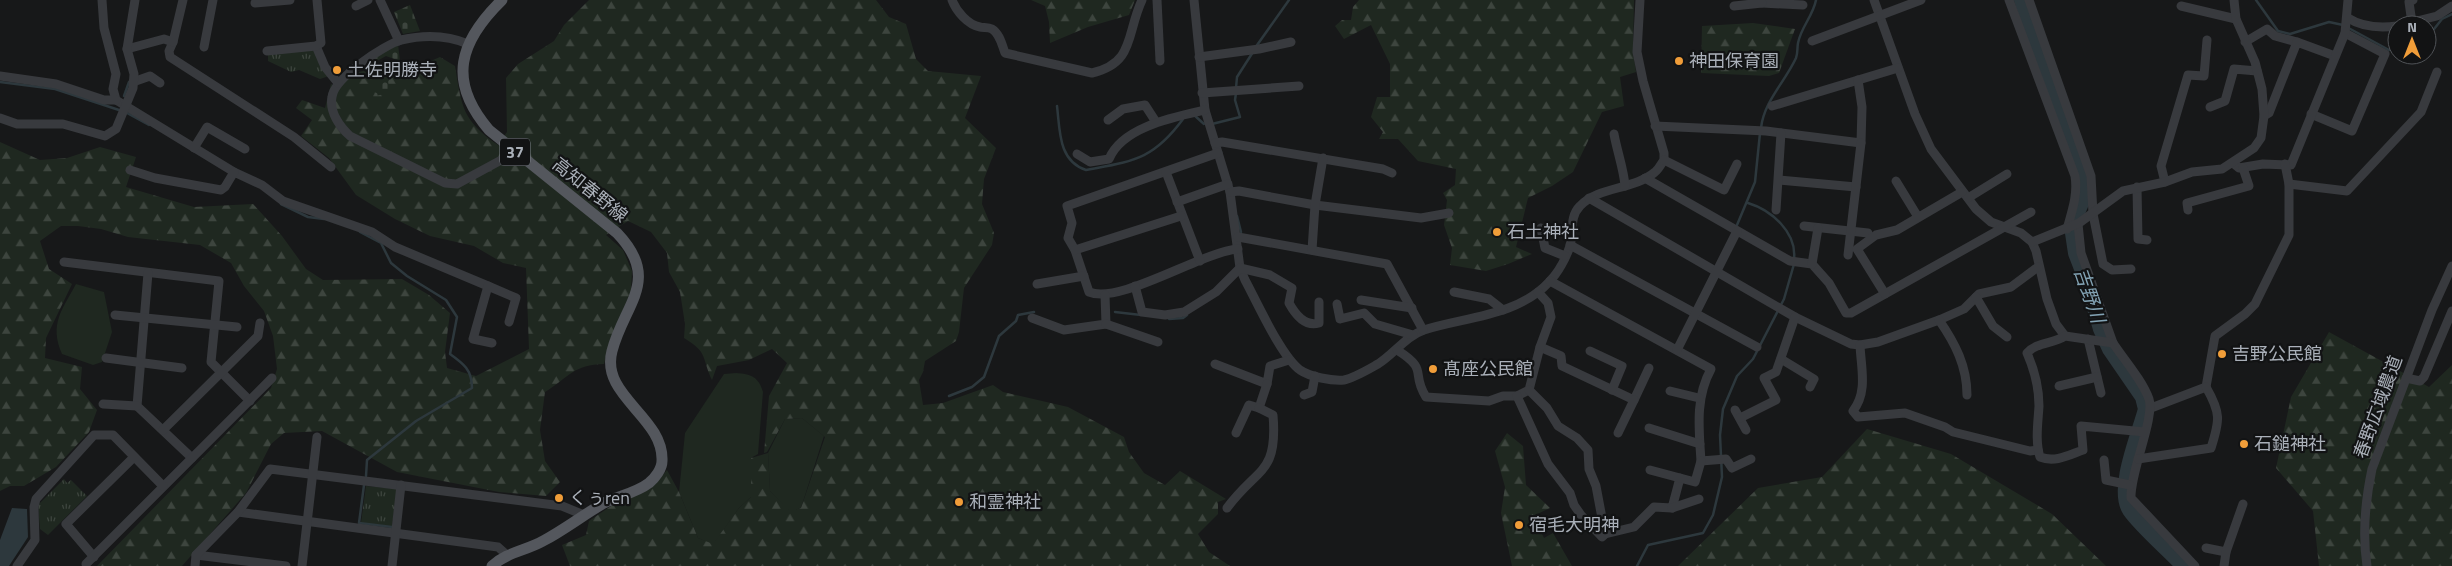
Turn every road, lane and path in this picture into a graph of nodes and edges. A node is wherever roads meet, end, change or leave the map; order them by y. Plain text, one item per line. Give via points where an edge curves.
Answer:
1 (102, 0) edge
2 (135, 0) edge
3 (183, 0) edge
4 (213, 0) edge
5 (290, 0) edge
6 (317, 0) edge
7 (368, 0) edge
8 (380, 0) edge
9 (502, 0) edge
10 (952, 0) edge
11 (1142, 0) edge
12 (1157, 0) edge
13 (1194, 0) edge
14 (1640, 0) edge
15 (1874, 0) edge
16 (1921, 0) edge
17 (2009, 0) edge
18 (2028, 0) edge
19 (2234, 0) edge
20 (2348, 0) edge
21 (2413, 0) edge
22 (1762, 2) edge
23 (255, 3) dead end
24 (1803, 5) dead end
25 (356, 6) dead end
26 (1734, 6) dead end
27 (2181, 6) dead end
28 (2452, 6) edge
29 (1879, 14) junction
30 (2410, 15) edge
31 (2437, 16) edge
32 (2236, 19) junction
33 (2347, 26) junction
34 (2387, 27) edge
35 (2207, 40) dead end
36 (399, 41) junction
37 (1812, 41) dead end
38 (173, 42) junction
39 (1291, 42) dead end
40 (2245, 42) junction
41 (2297, 42) junction
42 (468, 44) junction
43 (316, 46) junction
44 (204, 47) dead end
45 (127, 49) junction
46 (267, 51) dead end
47 (2335, 56) junction
48 (1199, 57) junction
49 (1160, 61) dead end
50 (1898, 68) junction
51 (2257, 71) junction
52 (2437, 72) dead end
53 (0, 76) edge
54 (1858, 80) junction
55 (133, 82) junction
56 (160, 84) dead end
57 (338, 84) junction
58 (1299, 86) dead end
59 (1202, 93) junction
60 (116, 100) junction
61 (126, 106) junction
62 (1772, 106) dead end
63 (2210, 107) dead end
64 (1205, 110) junction
65 (2311, 114) junction
66 (2264, 116) junction
67 (0, 118) edge
68 (1108, 120) dead end
69 (1156, 122) junction
70 (1655, 126) junction
71 (1781, 133) junction
72 (1614, 134) dead end
73 (1219, 142) junction
74 (1861, 143) junction
75 (194, 148) junction
76 (245, 150) dead end
77 (516, 152) junction
78 (1218, 153) junction
79 (1076, 154) dead end
80 (1323, 158) junction
81 (1664, 160) junction
82 (2233, 163) junction
83 (1737, 164) dead end
84 (2285, 164) junction
85 (331, 167) dead end
86 (2244, 168) junction
87 (130, 170) dead end
88 (234, 172) junction
89 (1166, 172) junction
90 (1392, 173) dead end
91 (2007, 174) dead end
92 (1645, 178) junction
93 (1779, 180) junction
94 (1896, 181) dead end
95 (2165, 182) junction
96 (2289, 184) junction
97 (1625, 186) junction
98 (1856, 187) junction
99 (2137, 187) junction
100 (1231, 189) junction
101 (1965, 195) junction
102 (1589, 198) junction
103 (1177, 202) junction
104 (1315, 205) junction
105 (1776, 210) dead end
106 (2188, 210) dead end
107 (2031, 212) dead end
108 (1449, 213) dead end
109 (2093, 214) junction
110 (1181, 216) junction
111 (1918, 217) junction
112 (1804, 226) dead end
113 (2074, 226) junction
114 (2004, 227) junction
115 (1541, 228) dead end
116 (1818, 228) junction
117 (1738, 231) junction
118 (1851, 232) junction
119 (1868, 234) dead end
120 (1238, 237) junction
121 (2147, 240) dead end
122 (2032, 242) junction
123 (1570, 245) junction
124 (1238, 249) junction
125 (1075, 250) junction
126 (1312, 250) junction
127 (1848, 255) dead end
128 (1565, 256) junction
129 (1200, 261) junction
130 (64, 262) dead end
131 (1812, 264) junction
132 (2452, 266) edge
133 (2038, 267) junction
134 (1240, 268) junction
135 (2131, 268) dead end
136 (1717, 272) junction
137 (148, 273) junction
138 (1084, 276) junction
139 (1550, 281) junction
140 (1038, 284) dead end
141 (488, 286) junction
142 (1135, 286) junction
143 (1454, 292) dead end
144 (1538, 292) junction
145 (1885, 294) junction
146 (1105, 295) junction
147 (1976, 297) junction
148 (1361, 300) dead end
149 (1319, 302) dead end
150 (1337, 304) dead end
151 (1412, 308) junction
152 (1503, 310) junction
153 (2452, 311) edge
154 (1696, 313) junction
155 (115, 315) dead end
156 (1795, 317) junction
157 (144, 318) junction
158 (1032, 318) dead end
159 (1939, 320) junction
160 (508, 322) dead end
161 (260, 323) dead end
162 (1106, 324) junction
163 (214, 325) junction
164 (237, 327) dead end
165 (1423, 330) junction
166 (1412, 335) junction
167 (2065, 336) junction
168 (2007, 337) dead end
169 (2088, 339) junction
170 (1158, 342) dead end
171 (2109, 343) junction
172 (492, 344) dead end
173 (1860, 345) junction
174 (1540, 347) junction
175 (1757, 347) dead end
176 (1397, 350) junction
177 (1677, 350) junction
178 (1590, 351) dead end
179 (106, 358) dead end
180 (1781, 359) junction
181 (1289, 360) junction
182 (139, 362) junction
183 (1215, 364) dead end
184 (182, 368) dead end
185 (1649, 368) dead end
186 (221, 372) junction
187 (1315, 376) junction
188 (2097, 377) junction
189 (272, 378) dead end
190 (2406, 378) junction
191 (1267, 384) junction
192 (2059, 386) dead end
193 (1810, 387) dead end
194 (2206, 387) junction
195 (1529, 390) junction
196 (1612, 390) junction
197 (1670, 391) dead end
198 (2101, 393) dead end
199 (1304, 395) dead end
200 (1967, 395) dead end
201 (1517, 396) junction
202 (1700, 398) junction
203 (1634, 400) junction
204 (250, 401) junction
205 (103, 404) dead end
206 (137, 406) junction
207 (1259, 408) junction
208 (2151, 408) junction
209 (1649, 428) dead end
210 (164, 430) junction
211 (1746, 430) dead end
212 (2145, 432) junction
213 (1236, 433) dead end
214 (1618, 433) dead end
215 (317, 437) dead end
216 (1700, 444) junction
217 (2038, 450) junction
218 (133, 458) junction
219 (192, 458) junction
220 (1751, 458) dead end
221 (2138, 459) junction
222 (2104, 460) dead end
223 (1701, 461) junction
224 (1650, 470) dead end
225 (314, 474) junction
226 (1680, 478) junction
227 (401, 485) junction
228 (2130, 485) junction
229 (163, 486) junction
230 (1698, 500) dead end
231 (2244, 504) dead end
232 (1227, 508) dead end
233 (1672, 508) junction
234 (238, 512) junction
235 (584, 515) junction
236 (309, 521) junction
237 (396, 534) junction
238 (1605, 534) junction
239 (2206, 548) dead end
240 (2226, 552) junction
241 (196, 554) junction
242 (507, 555) junction
243 (94, 557) junction
244 (86, 564) dead end
245 (17, 566) edge
246 (195, 566) edge
247 (286, 566) edge
248 (302, 566) edge
249 (392, 566) edge
250 (492, 566) edge
251 (2195, 566) edge
252 (2224, 566) edge
253 (2367, 566) edge

1 - 60 street via 104,28 116,74 113,89
2 - 45 street
3 - 38 street
4 - 44 street
5 - 23 street
6 - 43 street via 321,43
7 - 25 street
8 - 36 street
9 - 42 main road, 高知春野線 / 37 via 483,18
10 - 11 street via 969,23 991,28 999,36 1005,53 1092,73 1104,70 1122,58
12 - 49 street
13 - 48 street
14 - 70 street via 1637,52
15 - 29 street
16 - 29 street
17 - 113 street via 2075,176
18 - 109 street via 2091,176
19 - 32 street
20 - 33 street
21 - 30 street via 2408,2
22 - 24 street
22 - 26 street
27 - 32 street
28 - 31 street
29 - 37 street
29 - 50 street
32 - 40 street
33 - 34 street via 2356,23
33 - 47 street
33 - 65 street via 2385,54 2352,131
35 - 95 street via 2204,76 2188,75 2166,148 2161,166
36 - 42 street via 417,37 453,38
36 - 57 street via 380,49
38 - 45 street via 164,39
38 - 85 street via 170,57 294,137
39 - 48 street
40 - 41 street via 2267,29 2275,36
40 - 51 street
41 - 47 street
41 - 66 street via 2269,113
42 - 77 main road, 高知春野線 / 37 via 463,79 474,113
43 - 46 street
43 - 57 street via 325,67
45 - 55 street
47 - 65 street
48 - 59 street
50 - 54 street
50 - 101 street via 1931,149
51 - 63 street via 2234,69 2225,101
51 - 66 street
52 - 96 street via 2421,112 2347,191
53 - 60 street via 56,84 104,100
54 - 62 street
54 - 74 street via 1862,107
55 - 56 street via 150,76
55 - 61 street
57 - 77 street via 332,96 341,128 350,136 444,183 457,184
58 - 59 street
59 - 64 street
60 - 61 street
61 - 67 street via 116,129 105,136 62,124 17,124
61 - 75 street
64 - 69 street
64 - 73 street
65 - 84 street via 2291,165
66 - 82 street via 2262,138
68 - 69 street via 1123,108 1145,105
69 - 79 street via 1115,146 1109,159 1090,162
70 - 71 street
70 - 81 street
71 - 74 street
71 - 93 street
72 - 97 street
73 - 78 street
73 - 80 street
74 - 98 street
75 - 76 street via 207,127
75 - 88 street
77 - 235 main road, 高知春野線 / 37 via 617,233 638,267 636,294 611,352 612,370 616,383 655,434 662,462 647,484
78 - 89 street
78 - 100 street
80 - 90 street
80 - 104 street
81 - 83 street via 1724,190
81 - 92 street via 1655,172
82 - 86 street
82 - 95 street via 2222,169 2192,172
84 - 86 street
84 - 96 street
86 - 106 street via 2248,186 2186,204
87 - 88 street via 221,190
88 - 141 street via 262,185 283,201 372,232 395,248
89 - 103 street
89 - 125 street via 1066,206 1072,223 1068,238
91 - 101 street
92 - 97 street
92 - 117 street
93 - 98 street
93 - 105 street
94 - 111 street
95 - 99 street
96 - 194 street via 2289,235 2255,304 2215,336
97 - 102 street
98 - 118 street
99 - 109 street via 2123,191
99 - 121 street via 2138,239
100 - 103 street
100 - 104 street
100 - 120 street
101 - 111 street
101 - 114 street via 1991,222
102 - 123 street via 1578,207 1573,218
102 - 136 street
103 - 110 street
104 - 108 street via 1421,218
104 - 126 street
107 - 114 street
109 - 113 street
109 - 135 street via 2103,264 2112,270
110 - 125 street
110 - 129 street
111 - 145 street via 1898,230 1876,235 1857,249
112 - 116 street
113 - 122 street
113 - 171 street
114 - 122 street via 2021,233
114 - 145 street
115 - 128 street via 1545,248
116 - 118 street
116 - 131 street
117 - 131 street via 1790,261
117 - 136 street
118 - 119 street
118 - 127 street
120 - 124 street
120 - 126 street
122 - 133 street
123 - 128 street
123 - 154 street
124 - 129 street
124 - 134 street
125 - 138 street
126 - 151 street via 1387,264
128 - 139 street
129 - 142 street
130 - 137 street
131 - 145 street via 1829,283 1846,312 1851,313
132 - 190 street, 春野広域農道
133 - 147 street via 2011,287
133 - 167 street via 2053,315
134 - 142 street via 1216,292 1177,314 1165,316 1142,312
134 - 149 street via 1270,276 1292,288 1289,303 1296,315 1307,323 1319,323
134 - 181 street
136 - 154 street
136 - 156 street
137 - 157 street
137 - 163 street via 219,281
138 - 140 street
138 - 146 street via 1089,292
139 - 144 street
139 - 177 street
141 - 160 street via 516,298
141 - 172 street via 473,339
142 - 146 street
143 - 152 street via 1489,299
144 - 152 street
144 - 174 street via 1548,303 1551,317
146 - 162 street
147 - 159 street via 1964,309
147 - 168 street via 1994,326
148 - 151 street
150 - 166 street via 1340,319 1364,313 1375,324
151 - 165 street
152 - 165 street
153 - 190 street via 2424,377 2420,381
154 - 175 street
154 - 177 street
155 - 157 street
156 - 173 street via 1851,344
156 - 180 street
157 - 163 street
157 - 182 street
158 - 162 street via 1064,330
159 - 173 street via 1878,342
159 - 200 street via 1965,370
161 - 186 street via 258,336
162 - 170 street
163 - 164 street
163 - 186 street via 211,362
165 - 166 street
166 - 176 street
167 - 169 street
167 - 217 street via 2035,346 2027,353 2034,370 2039,405
169 - 171 street
169 - 188 street
171 - 208 street via 2145,391
173 - 217 street via 1863,387 1860,402 1853,411 1858,417 1905,413 1977,439
174 - 195 street
174 - 196 street via 1561,356 1562,366
176 - 187 street via 1378,364 1344,380
176 - 201 street via 1416,363 1419,386 1426,397 1480,401
177 - 202 street via 1711,369
178 - 196 street via 1622,366
179 - 182 street
180 - 193 street via 1814,379
180 - 211 street via 1776,372 1764,378 1776,400 1737,414
181 - 187 street via 1300,370
181 - 191 street via 1270,366
182 - 184 street
182 - 206 street
183 - 191 street
185 - 203 street
186 - 204 street
186 - 210 street
187 - 199 street via 1312,392
188 - 192 street
188 - 198 street
189 - 204 street
190 - 253 street, 春野広域農道 via 2372,469 2366,496
191 - 207 street
194 - 208 street
194 - 221 street via 2218,407 2217,428 2210,448
195 - 201 street
195 - 238 street via 1558,426 1588,450 1589,469 1596,486
196 - 203 street
197 - 202 street
201 - 238 street via 1548,464 1570,493 1574,505 1597,532 1602,536
202 - 216 street
203 - 214 street
204 - 219 street
205 - 206 street
206 - 210 street
207 - 213 street via 1249,405
207 - 232 street via 1273,415 1275,441 1268,462
208 - 212 street
209 - 216 street
210 - 219 street
212 - 217 street via 2081,426 2083,450 2047,460 2040,457
212 - 221 street
215 - 225 street
216 - 223 street
218 - 229 street
218 - 243 street via 66,524
218 - 245 street via 113,435 94,434 36,499 35,540
219 - 229 street
220 - 223 street via 1732,468 1722,459
221 - 228 street
222 - 228 street via 2106,480
223 - 226 street via 1695,482
224 - 226 street
225 - 227 street
225 - 234 street via 270,468
225 - 236 street
226 - 233 street
227 - 235 street via 562,506
227 - 237 street
228 - 251 street via 2131,498
229 - 243 street
230 - 233 street
231 - 240 street
233 - 238 street via 1654,507 1634,526
234 - 236 street
234 - 241 street
235 - 242 main road, 高知春野線 / 37 via 541,542
236 - 237 street
236 - 248 street
237 - 242 street via 498,547
237 - 249 street
239 - 240 street
240 - 252 street
241 - 246 street
241 - 247 street
242 - 250 main road, 高知春野線 / 37
243 - 244 street

